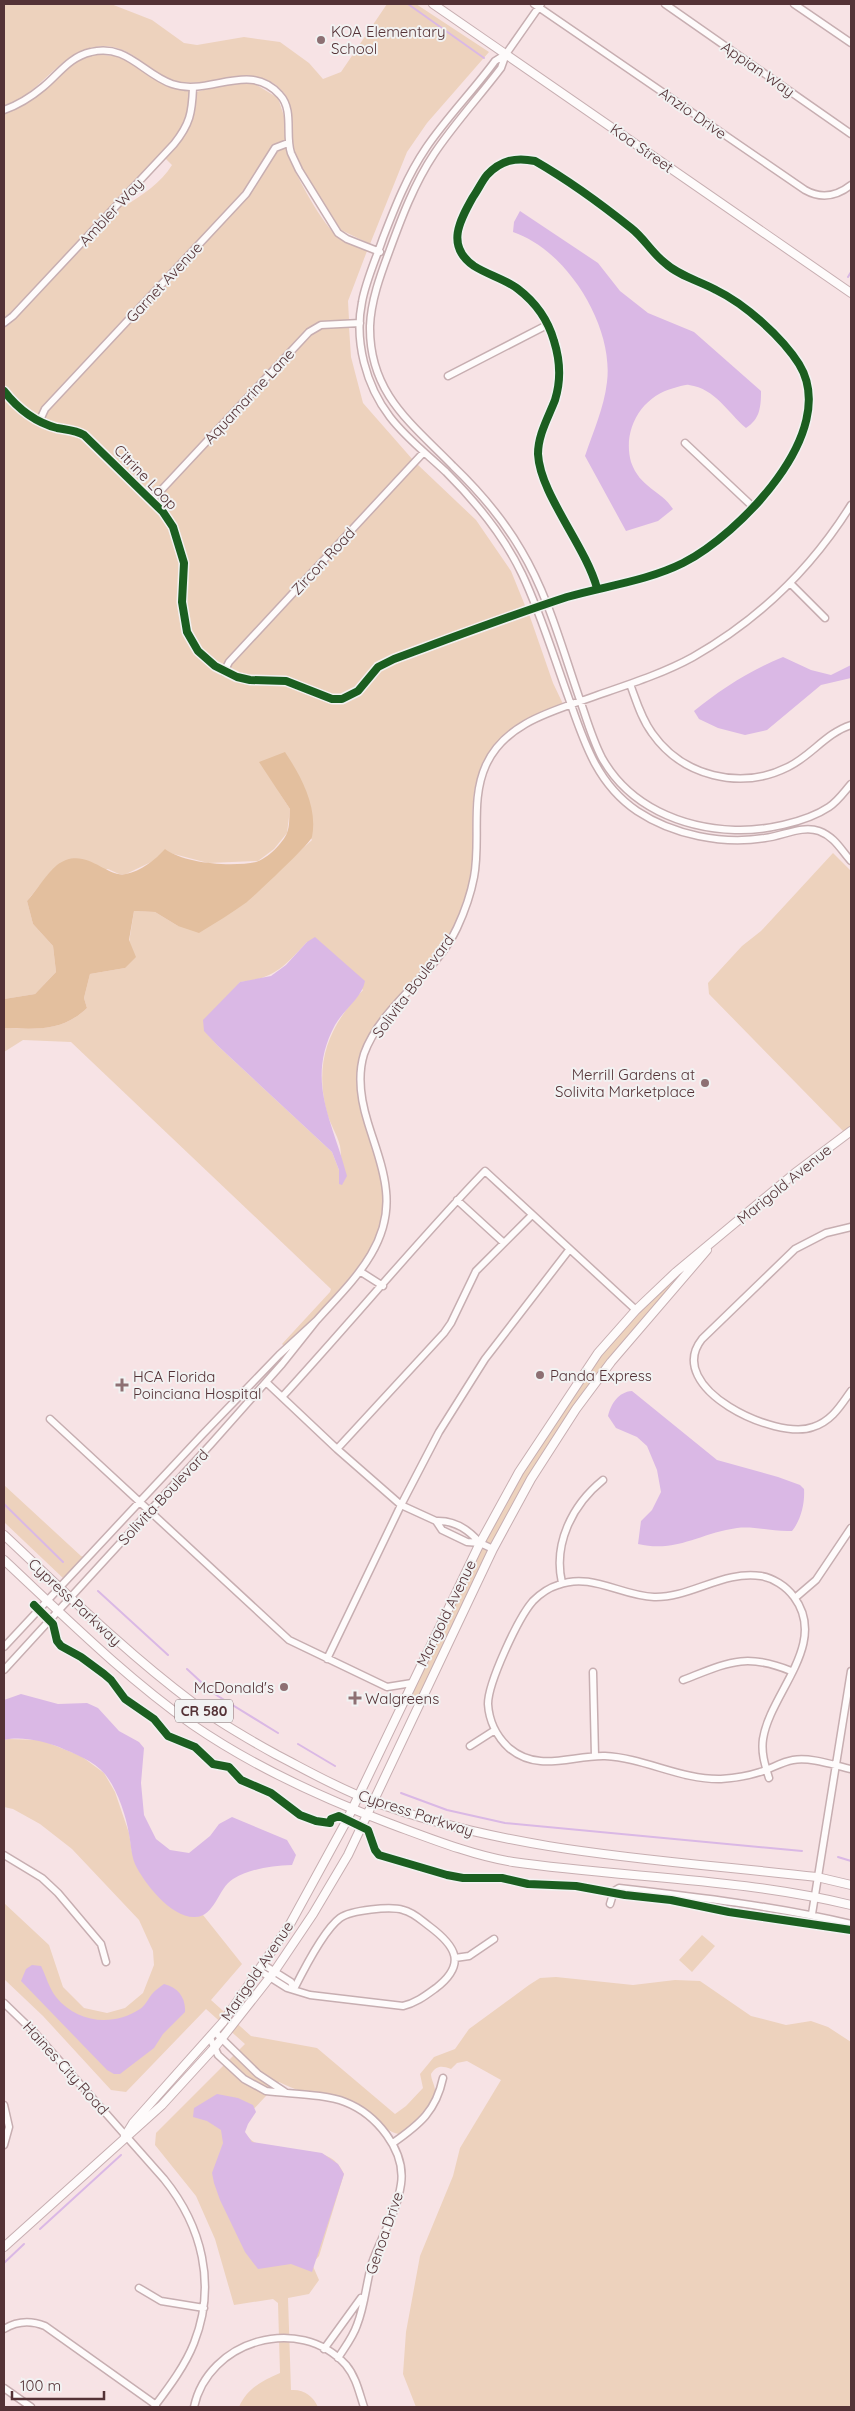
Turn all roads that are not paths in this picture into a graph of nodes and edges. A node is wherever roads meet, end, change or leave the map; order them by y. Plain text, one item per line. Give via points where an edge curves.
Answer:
1 (433, 4) edge
2 (664, 4) edge
3 (794, 4) edge
4 (538, 5) edge
5 (851, 43) edge
6 (506, 54) junction
7 (193, 88) junction
8 (4, 110) edge
9 (851, 134) edge
10 (288, 143) junction
11 (851, 184) edge
12 (379, 251) junction
13 (388, 255) junction
14 (851, 293) edge
15 (4, 323) edge
16 (360, 323) junction
17 (547, 325) junction
18 (448, 376) dead end
19 (4, 390) edge
20 (39, 422) junction
21 (684, 443) dead end
22 (424, 452) junction
23 (152, 500) junction
24 (851, 505) edge
25 (752, 506) junction
26 (790, 584) junction
27 (597, 588) junction
28 (546, 604) junction
29 (536, 608) junction
30 (825, 618) dead end
31 (224, 672) junction
32 (630, 684) junction
33 (580, 702) junction
34 (571, 705) junction
35 (851, 725) edge
36 (851, 784) edge
37 (851, 861) edge
38 (851, 1131) edge
39 (458, 1200) junction
40 (532, 1215) junction
41 (851, 1227) edge
42 (717, 1239) junction
43 (504, 1243) junction
44 (568, 1250) junction
45 (361, 1272) junction
46 (383, 1286) junction
47 (636, 1310) junction
48 (317, 1320) junction
49 (266, 1382) junction
50 (851, 1391) edge
51 (282, 1397) junction
52 (50, 1419) dead end
53 (337, 1448) junction
54 (603, 1480) dead end
55 (140, 1501) junction
56 (402, 1505) junction
57 (150, 1510) junction
58 (436, 1521) junction
59 (851, 1528) edge
60 (4, 1535) edge
61 (480, 1543) junction
62 (493, 1549) junction
63 (4, 1560) edge
64 (562, 1583) junction
65 (60, 1588) junction
66 (70, 1597) junction
67 (795, 1598) junction
68 (47, 1601) junction
69 (58, 1610) junction
70 (4, 1647) edge
71 (327, 1659) junction
72 (4, 1670) edge
73 (791, 1671) junction
74 (851, 1671) edge
75 (593, 1672) dead end
76 (683, 1680) dead end
77 (412, 1683) junction
78 (495, 1730) junction
79 (470, 1746) dead end
80 (595, 1756) junction
81 (835, 1766) junction
82 (851, 1769) edge
83 (766, 1770) junction
84 (769, 1778) dead end
85 (358, 1795) junction
86 (372, 1801) junction
87 (352, 1809) junction
88 (367, 1815) junction
89 (4, 1855) edge
90 (817, 1877) junction
91 (851, 1885) edge
92 (816, 1897) junction
93 (610, 1904) dead end
94 (851, 1905) edge
95 (812, 1914) junction
96 (851, 1924) edge
97 (494, 1939) dead end
98 (455, 1958) junction
99 (106, 1962) dead end
100 (262, 1968) junction
101 (272, 1975) junction
102 (294, 1989) junction
103 (4, 2003) edge
104 (212, 2035) junction
105 (222, 2039) junction
106 (215, 2047) junction
107 (443, 2078) dead end
108 (288, 2094) junction
109 (4, 2105) edge
110 (125, 2136) junction
111 (393, 2143) junction
112 (4, 2144) edge
113 (4, 2247) edge
114 (138, 2288) dead end
115 (364, 2294) junction
116 (204, 2308) junction
117 (4, 2329) edge
118 (324, 2349) junction
119 (338, 2358) junction
120 (4, 2388) edge
121 (155, 2406) edge
122 (31, 2407) edge
123 (194, 2407) edge
124 (364, 2407) edge

1 - 6 main road, Koa Street
2 - 9 street, Appian Way
3 - 5 street
4 - 6 street
4 - 11 street, Anzio Drive via 805,190 830,195
6 - 12 street via 495,61 425,149 395,206
6 - 13 street via 501,68 434,154 404,212
6 - 14 main road, Koa Street
7 - 8 street via 172,84 125,54 93,51 76,56 28,99
7 - 10 street via 235,78 256,80 269,86 281,96 287,107
7 - 15 street, Ambler Way via 192,111 185,130 174,144
10 - 12 street via 299,170 338,233
10 - 20 street, Garnet Avenue via 275,148 246,194 45,409
12 - 13 street
12 - 16 street via 362,301
13 - 28 street via 370,324 371,348 386,392 408,423 453,465 500,519 521,549
16 - 22 street via 368,376 377,398 390,418
16 - 23 street, Aquamarine Lane via 314,327
17 - 18 street
17 - 25 street, Citrine Loop via 529,299 516,288 474,266 466,259 458,243 457,228 461,218 486,177 506,161 521,158 547,168 632,228 665,264 736,302 798,362 809,394 805,426 782,471
17 - 27 street, Citrine Loop via 558,360 559,380 556,398 540,437 540,471 584,553
19 - 20 street, Citrine Loop via 24,412
20 - 23 street, Citrine Loop via 84,435
21 - 25 street
22 - 29 street via 470,498 493,527 522,575
22 - 31 street, Zircon Road via 229,662
23 - 31 street, Citrine Loop via 173,527 180,544 184,563 182,602 187,632 198,652
24 - 26 street, Solivita Boulevard via 828,541
25 - 27 street, Citrine Loop via 710,546 683,562 653,575
26 - 30 street
26 - 32 street, Solivita Boulevard via 712,646 690,659
27 - 28 street, Citrine Loop
28 - 29 street, Citrine Loop
28 - 33 street
29 - 31 street, Citrine Loop via 386,662 358,691 342,698 332,698 286,681 250,680
29 - 34 street
32 - 33 street, Solivita Boulevard
32 - 35 street via 647,725 664,748 691,767 722,777 754,778 781,770
33 - 34 street, Solivita Boulevard
33 - 36 street via 597,748 617,779 647,806 678,820 729,830 775,826 828,808
34 - 37 street via 588,753 602,777 621,798 645,816 680,832 723,840 752,840 815,830 834,840
34 - 45 street, Solivita Boulevard via 537,717 516,729 486,764 477,792 474,878 457,928 443,952 377,1030 364,1055 360,1078 363,1108 387,1194 384,1224 377,1246
38 - 42 main road, Marigold Avenue
39 - 40 street via 485,1171
39 - 43 street
39 - 46 street
40 - 43 street
40 - 44 street
41 - 50 street via 814,1238 786,1256 702,1339 694,1360 699,1380 710,1392 751,1417 787,1430 806,1430 825,1422
42 - 47 main road, Marigold Avenue
42 - 62 main road, Marigold Avenue via 649,1315 576,1409 531,1479
43 - 53 street via 476,1271 444,1333
44 - 47 street
44 - 56 street via 485,1359 439,1432
45 - 46 street
45 - 48 street, Solivita Boulevard
46 - 51 street
47 - 61 main road, Marigold Avenue via 598,1352 564,1402 518,1472
48 - 49 street, Solivita Boulevard
48 - 55 street, Solivita Boulevard
49 - 51 street
49 - 57 street, Solivita Boulevard
51 - 53 street
52 - 55 street
53 - 56 street
54 - 64 street via 586,1494 564,1534 558,1556
55 - 57 street
55 - 65 street, Solivita Boulevard
56 - 58 street
56 - 71 street
57 - 66 street, Solivita Boulevard
57 - 71 street via 289,1640
58 - 61 street via 442,1530 467,1542
58 - 61 street via 446,1520 471,1532
59 - 67 street via 816,1580
60 - 65 main road, Cypress Parkway / CR 580
61 - 62 street
61 - 77 main road, Marigold Avenue
62 - 86 main road, Marigold Avenue
63 - 68 main road, Cypress Parkway / CR 580
64 - 67 street via 591,1582 656,1597 752,1575 777,1582
64 - 78 street via 540,1594 528,1607 492,1679 488,1704
65 - 66 main road, Cypress Parkway / CR 580
65 - 68 street, Solivita Boulevard
66 - 69 street, Solivita Boulevard
66 - 85 main road, Cypress Parkway / CR 580 via 193,1703 252,1741
67 - 73 street via 805,1632 803,1646
68 - 69 main road, Cypress Parkway / CR 580
68 - 70 street, Solivita Boulevard
69 - 72 street, Solivita Boulevard
69 - 87 main road, Cypress Parkway / CR 580 via 119,1667 194,1725 269,1771
71 - 77 street via 387,1687
73 - 76 street via 768,1662 744,1660
73 - 83 street via 765,1731 763,1754
74 - 81 street
75 - 80 street
77 - 85 main road, Marigold Avenue
78 - 79 street
78 - 80 street via 513,1751 532,1760 554,1762
80 - 83 street via 628,1759 705,1778 730,1778
81 - 82 street
81 - 83 street via 794,1760
81 - 90 street
83 - 84 street
85 - 86 main road, Cypress Parkway
85 - 87 main road, Marigold Avenue
86 - 88 main road, Marigold Avenue
86 - 90 main road, Cypress Parkway via 455,1827 557,1848
87 - 88 main road, Cypress Parkway
87 - 100 main road, Marigold Avenue via 310,1890
88 - 92 main road, Cypress Parkway via 423,1836 511,1861
88 - 101 main road, Marigold Avenue via 328,1889
89 - 99 street via 42,1878 58,1894 101,1944
90 - 91 main road, Cypress Parkway
90 - 92 street
92 - 94 main road, Cypress Parkway
92 - 95 street
93 - 95 street via 619,1888
95 - 96 street
97 - 98 street via 469,1956
98 - 102 street via 454,1969 447,1980 417,2002 403,2006 310,1995
98 - 102 street via 447,1942 408,1911 394,1908 352,1912 332,1926
100 - 101 street
100 - 104 main road, Marigold Avenue
101 - 102 street via 287,1988
101 - 105 main road, Marigold Avenue
103 - 110 street, Haines City Road via 34,2032
104 - 105 street, Genoa Drive
104 - 106 street, Genoa Drive
104 - 110 main road, Marigold Avenue
105 - 106 main road, Marigold Avenue
105 - 108 street, Genoa Drive via 258,2074
106 - 108 street, Genoa Drive via 218,2055 255,2087
106 - 110 main road, Marigold Avenue via 162,2105
107 - 111 street via 439,2097 425,2117
108 - 111 street, Genoa Drive via 344,2102 373,2122
109 - 112 street via 9,2122
110 - 113 main road, Marigold Avenue
110 - 116 street, Haines City Road via 171,2188 191,2220 203,2260
111 - 115 street, Genoa Drive via 402,2172 401,2184 372,2262
114 - 116 street via 161,2301
115 - 118 street, Genoa Drive
115 - 119 street, Genoa Drive via 358,2325
116 - 121 street, Haines City Road via 188,2356
117 - 121 street via 21,2322 45,2326
118 - 119 street
118 - 123 street via 302,2340 279,2338 241,2347 224,2357 209,2374
119 - 124 street via 354,2378
120 - 122 street

